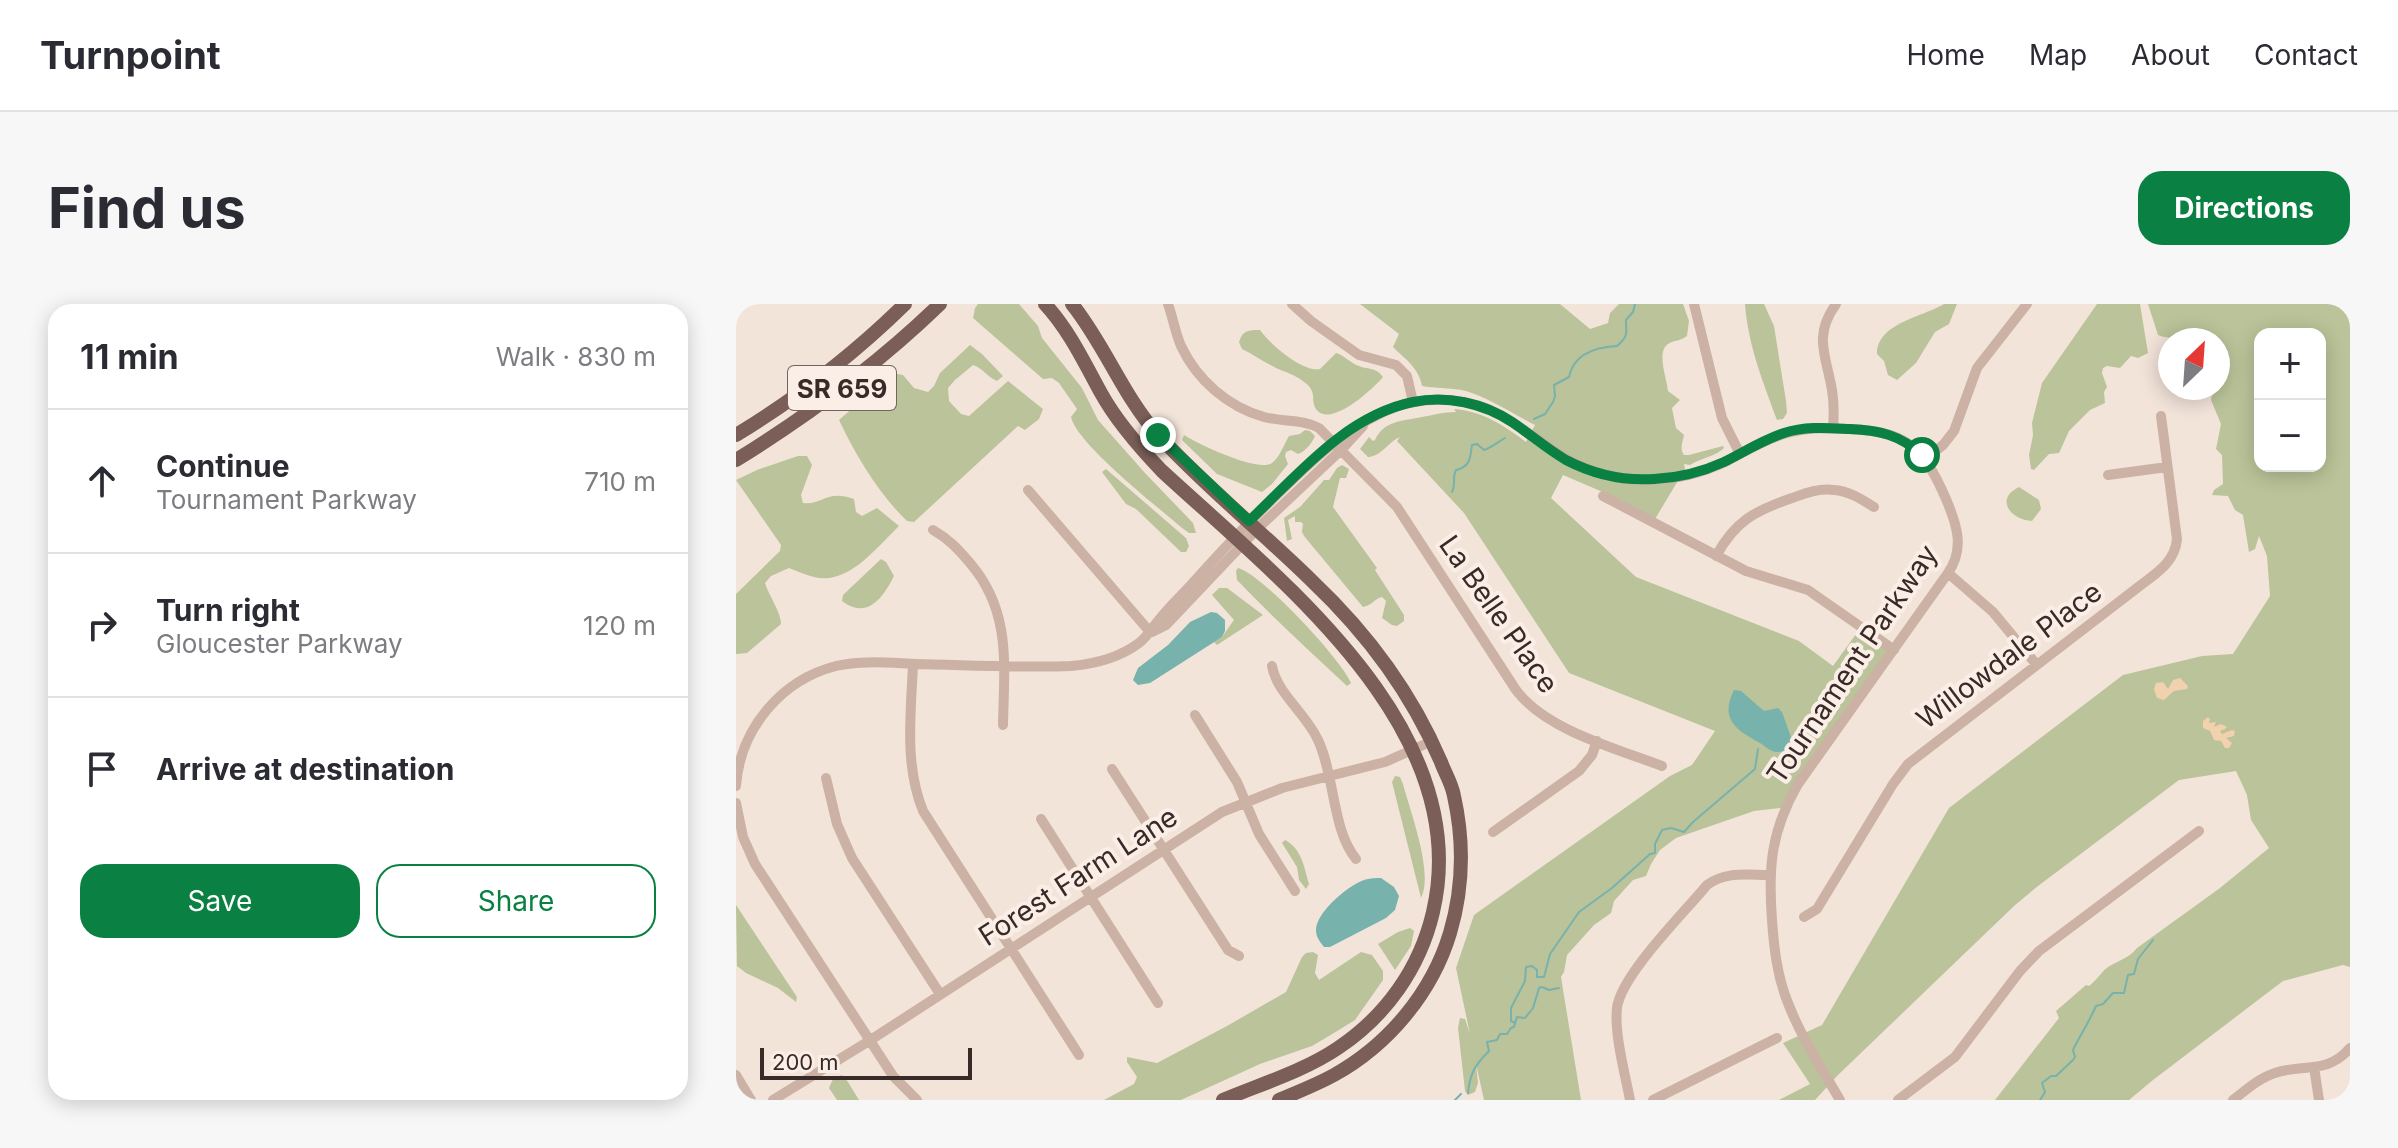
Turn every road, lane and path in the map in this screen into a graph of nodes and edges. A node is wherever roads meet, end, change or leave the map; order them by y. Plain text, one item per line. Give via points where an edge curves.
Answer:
1 (905, 304) edge
2 (940, 304) edge
3 (1045, 304) edge
4 (1072, 304) edge
5 (1168, 304) edge
6 (1292, 304) edge
7 (1694, 304) edge
8 (1836, 304) edge
9 (2027, 304) edge
10 (1413, 402) junction
11 (2161, 416) dead end
12 (1833, 428) junction
13 (736, 435) edge
14 (1337, 446) junction
15 (1740, 454) junction
16 (1925, 459) junction
17 (736, 460) edge
18 (2167, 467) junction
19 (2108, 475) dead end
20 (1028, 490) dead end
21 (1603, 496) dead end
22 (1874, 507) dead end
23 (1253, 525) junction
24 (933, 530) dead end
25 (1237, 540) junction
26 (1716, 556) junction
27 (1948, 573) junction
28 (1150, 632) junction
29 (1894, 650) junction
30 (913, 664) junction
31 (2036, 664) junction
32 (1004, 665) junction
33 (1272, 666) dead end
34 (1195, 715) dead end
35 (1003, 725) dead end
36 (1432, 741) junction
37 (1597, 741) junction
38 (1412, 751) junction
39 (1662, 766) dead end
40 (1112, 769) dead end
41 (1330, 776) junction
42 (826, 778) dead end
43 (736, 786) edge
44 (1245, 801) junction
45 (736, 803) edge
46 (1041, 819) dead end
47 (2199, 831) dead end
48 (1493, 832) dead end
49 (1164, 850) junction
50 (1356, 859) dead end
51 (1769, 875) junction
52 (1295, 891) dead end
53 (1091, 897) junction
54 (1804, 917) dead end
55 (1011, 949) junction
56 (1239, 956) dead end
57 (940, 994) junction
58 (1158, 1003) dead end
59 (1777, 1038) dead end
60 (869, 1041) junction
61 (2350, 1048) edge
62 (1079, 1055) dead end
63 (2314, 1067) junction
64 (736, 1075) edge
65 (751, 1100) edge
66 (773, 1100) edge
67 (917, 1100) edge
68 (1223, 1100) edge
69 (1279, 1100) edge
70 (1630, 1100) edge
71 (1653, 1100) edge
72 (1840, 1100) edge
73 (1898, 1100) edge
74 (2233, 1100) edge
75 (2319, 1100) edge

1 - 13 main road, SR 659 via 826,373
2 - 17 main road, SR 659 via 814,410
3 - 25 main road via 1141,448
4 - 23 main road via 1144,418
5 - 14 street, La Belle Place via 1186,356 1211,388 1249,412 1313,424
6 - 10 street via 1359,355 1396,365 1407,376
7 - 15 street via 1722,418
8 - 12 street via 1822,338 1833,394
9 - 16 street via 1977,368 1954,431
10 - 14 street, Tournament Parkway via 1370,419
10 - 15 street, Tournament Parkway via 1456,400 1487,408 1567,460 1618,477 1688,475
11 - 18 street, Willowdale Place
12 - 15 street, Tournament Parkway via 1785,433
12 - 16 street, Tournament Parkway via 1891,434
14 - 23 street, Tournament Parkway
14 - 37 street, La Belle Place via 1397,507 1524,700 1543,716
16 - 27 street, Tournament Parkway via 1958,529 1958,548
18 - 19 street
18 - 31 street, Willowdale Place via 2177,539 2172,558
20 - 28 street
21 - 26 street
22 - 26 street via 1834,490 1804,493 1750,515
23 - 25 street, Tournament Parkway
23 - 36 main road via 1369,642
24 - 32 street via 949,539 988,589 1003,633
25 - 28 street, Tournament Parkway
25 - 38 main road via 1337,638 1373,684
26 - 29 street via 1808,590
27 - 29 street, Tournament Parkway
27 - 31 street via 1993,612
28 - 32 street, Tournament Parkway via 1130,649 1095,663
29 - 51 street, Tournament Parkway via 1789,800 1776,833
30 - 32 street, Tournament Parkway
30 - 43 street, Tournament Parkway via 850,663 794,685 755,726
30 - 55 street via 910,758 919,801
31 - 54 street, Willowdale Place via 1908,764 1817,909
32 - 35 street
33 - 41 street via 1275,680 1314,732
34 - 44 street
36 - 38 street, Forest Farm Lane
36 - 69 main road via 1454,793 1461,854 1456,913 1447,943 1424,990 1380,1043 1336,1074
37 - 39 street, La Belle Place
37 - 48 street via 1579,771
38 - 41 street, Forest Farm Lane
38 - 68 main road via 1432,800 1440,853 1429,928 1411,971 1381,1011 1336,1050
40 - 49 street
41 - 44 street, Forest Farm Lane
41 - 50 street via 1346,847
42 - 57 street via 852,858
44 - 49 street, Forest Farm Lane
44 - 52 street
45 - 60 street via 755,864
46 - 53 street
47 - 73 street via 2039,951 1955,1057
49 - 53 street, Forest Farm Lane
49 - 56 street via 1228,950
51 - 70 street via 1731,875 1707,885 1628,978 1616,1016
51 - 72 street, Tournament Parkway via 1781,985 1797,1025
53 - 55 street, Forest Farm Lane
53 - 58 street
55 - 57 street, Forest Farm Lane
55 - 62 street
57 - 60 street, Forest Farm Lane
59 - 71 street
60 - 66 street, Forest Farm Lane
60 - 67 street
61 - 63 street via 2334,1062
63 - 74 street via 2274,1073
63 - 75 street
64 - 65 street

